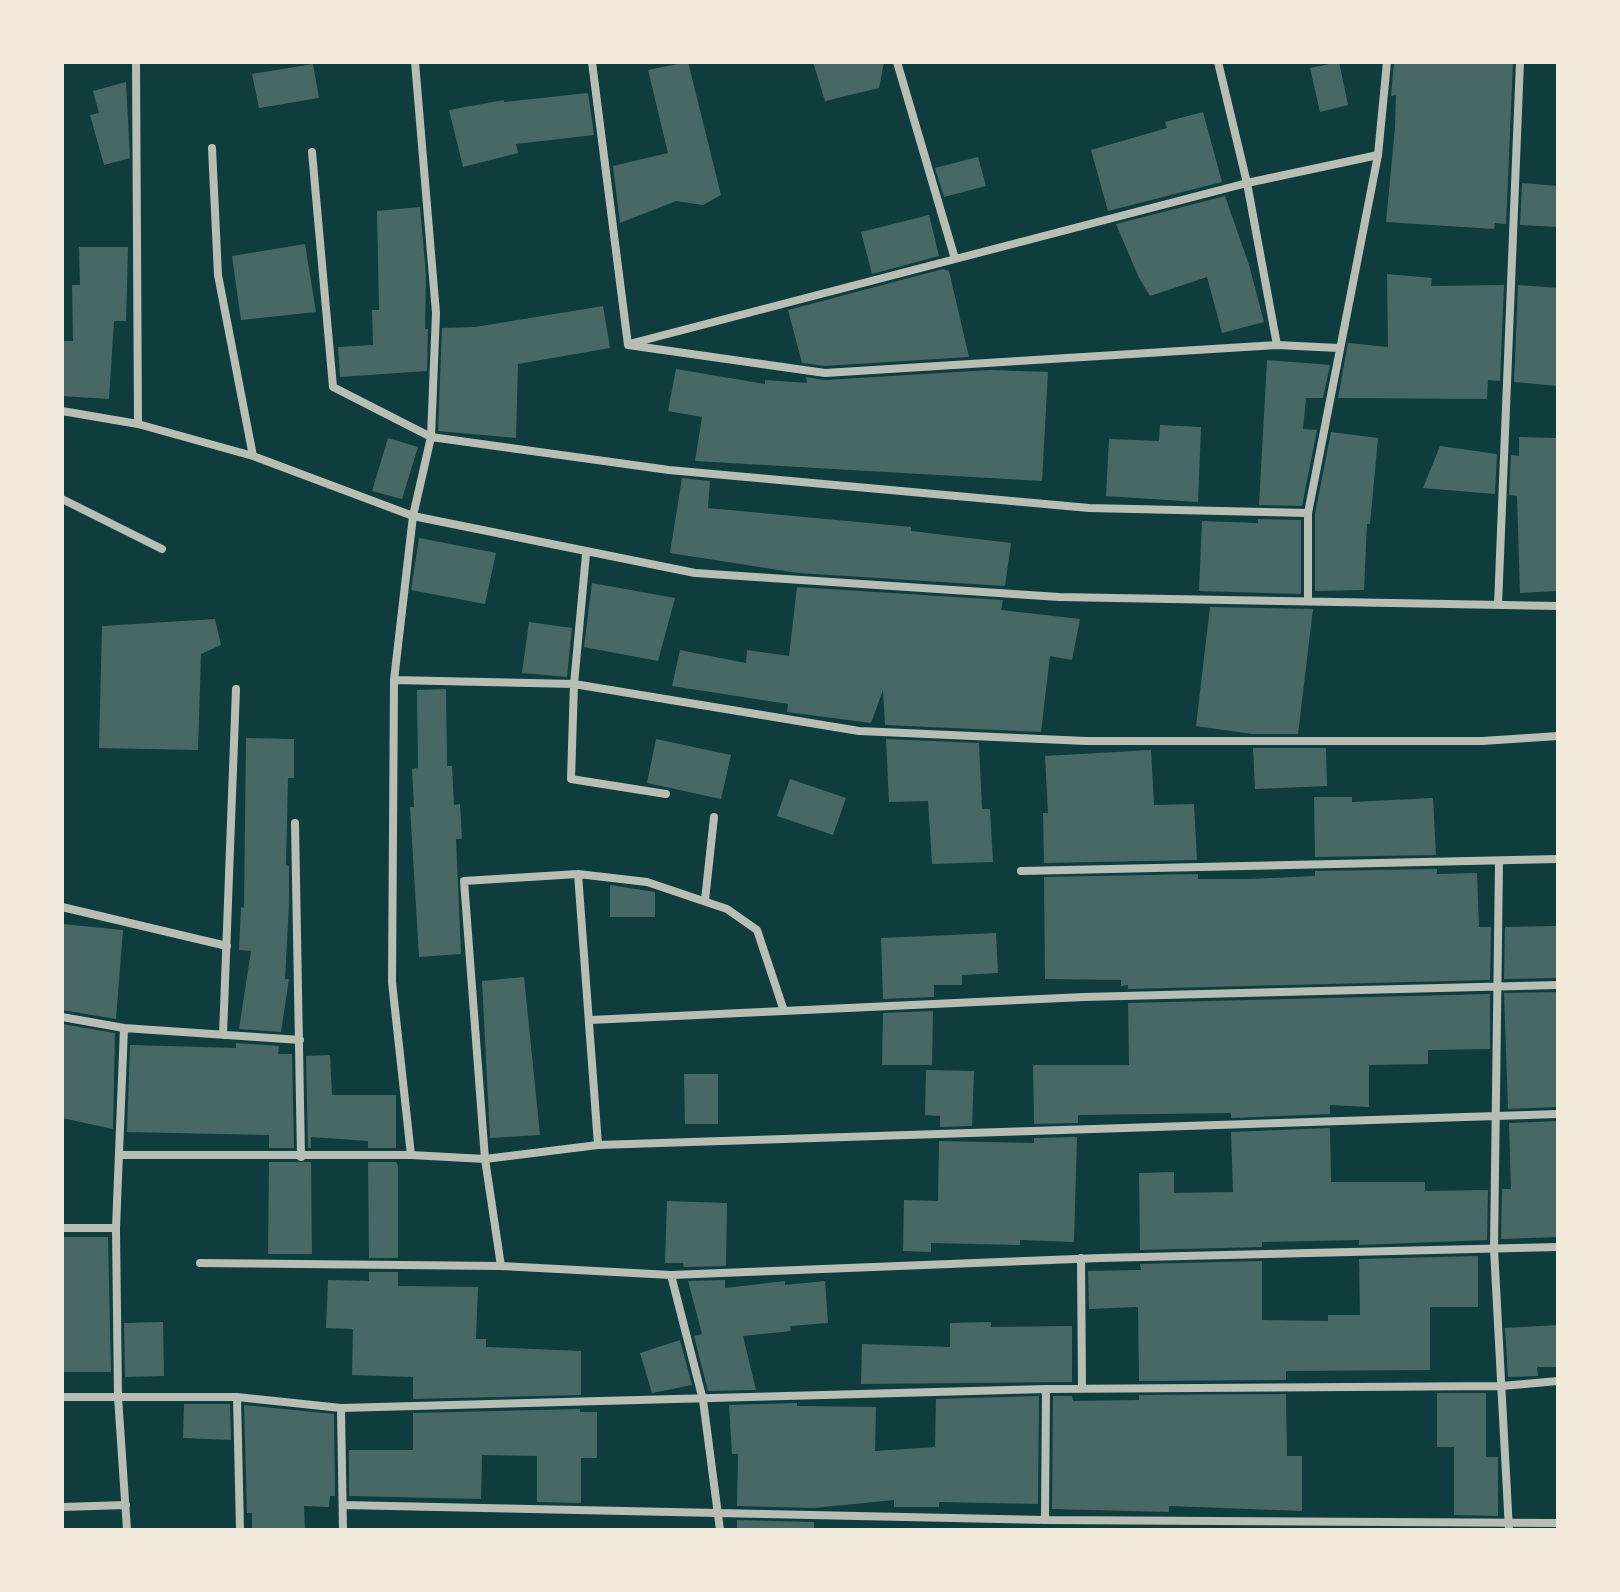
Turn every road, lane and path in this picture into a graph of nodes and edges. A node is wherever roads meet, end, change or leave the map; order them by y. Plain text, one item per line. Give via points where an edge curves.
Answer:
1 (136, 62) edge
2 (415, 62) edge
3 (593, 62) edge
4 (897, 62) edge
5 (1218, 62) edge
6 (1387, 62) edge
7 (1520, 62) edge
8 (212, 148) dead end
9 (312, 152) dead end
10 (1378, 155) junction
11 (1247, 183) junction
12 (955, 259) junction
13 (628, 345) junction
14 (1277, 345) junction
15 (1339, 348) junction
16 (62, 411) edge
17 (138, 424) junction
18 (431, 437) junction
19 (253, 456) junction
20 (62, 499) edge
21 (1308, 513) junction
22 (413, 516) junction
23 (162, 549) dead end
24 (586, 554) junction
25 (1308, 601) junction
26 (1498, 605) junction
27 (1558, 606) edge
28 (394, 680) junction
29 (574, 684) junction
30 (236, 689) dead end
31 (1558, 736) edge
32 (666, 794) dead end
33 (714, 817) dead end
34 (295, 823) dead end
35 (1558, 859) edge
36 (1499, 862) junction
37 (1021, 871) dead end
38 (578, 874) junction
39 (705, 900) junction
40 (62, 907) edge
41 (227, 946) junction
42 (1558, 985) edge
43 (1497, 988) junction
44 (784, 1011) junction
45 (62, 1017) edge
46 (590, 1020) junction
47 (124, 1028) junction
48 (223, 1035) junction
49 (300, 1040) junction
50 (1558, 1114) edge
51 (1495, 1117) junction
52 (598, 1145) junction
53 (120, 1155) junction
54 (411, 1155) junction
55 (301, 1157) junction
56 (485, 1159) junction
57 (62, 1228) edge
58 (116, 1228) junction
59 (1558, 1247) edge
60 (1494, 1249) junction
61 (1081, 1258) junction
62 (200, 1263) dead end
63 (501, 1266) junction
64 (671, 1275) junction
65 (1558, 1381) edge
66 (1502, 1386) junction
67 (1046, 1389) junction
68 (1082, 1389) junction
69 (62, 1397) edge
70 (118, 1397) junction
71 (237, 1397) junction
72 (703, 1400) junction
73 (341, 1408) junction
74 (126, 1505) junction
75 (343, 1505) junction
76 (62, 1507) edge
77 (720, 1513) junction
78 (1158, 1519) junction
79 (1045, 1520) junction
80 (1558, 1523) edge
81 (1068, 1525) edge
82 (1509, 1527) edge
83 (127, 1530) edge
84 (240, 1530) edge
85 (343, 1530) edge
86 (720, 1530) edge
87 (1157, 1530) edge

1 - 17 street
2 - 18 street via 436,313
3 - 13 street
4 - 12 street
5 - 11 street
6 - 10 street
7 - 26 street
8 - 19 street via 218,275
9 - 18 street via 333,387
10 - 11 street
10 - 15 street
11 - 12 street
11 - 14 street
12 - 13 street
13 - 14 street via 825,373
14 - 15 street
15 - 21 street
16 - 17 street
17 - 19 street
18 - 21 street via 669,470 1089,508
18 - 22 street
19 - 22 street
20 - 23 street
21 - 25 street
22 - 24 street
22 - 28 street
24 - 25 street via 695,573 1059,597
24 - 29 street
25 - 26 street
26 - 27 street
28 - 29 street
28 - 54 street via 392,982
29 - 31 street via 859,731 1086,741 1482,741
29 - 32 street via 571,779
30 - 41 street
33 - 39 street
34 - 49 street
35 - 36 street
36 - 37 street
36 - 43 street
38 - 39 street via 647,882
38 - 46 street
38 - 56 street via 464,881
39 - 44 street via 757,930
40 - 41 street
41 - 48 street
42 - 43 street
43 - 44 street via 1084,997
43 - 51 street
44 - 46 street
45 - 47 street
46 - 52 street
47 - 48 street
47 - 53 street
48 - 49 street
49 - 55 street
50 - 51 street
51 - 52 street
51 - 60 street
52 - 56 street
53 - 55 street
53 - 58 street
54 - 55 street
54 - 56 street
56 - 63 street
57 - 58 street
58 - 70 street
59 - 60 street
60 - 61 street
60 - 66 street
61 - 64 street
61 - 68 street
62 - 63 street
63 - 64 street
64 - 72 street
65 - 66 street
66 - 68 street
66 - 82 street
67 - 68 street
67 - 72 street
67 - 79 street
69 - 70 street
70 - 71 street
70 - 74 street
71 - 73 street
71 - 84 street
72 - 73 street
72 - 77 street
73 - 75 street
74 - 76 street
74 - 83 street
75 - 77 street
75 - 85 street
77 - 79 street
77 - 86 street
78 - 81 street
78 - 82 street
78 - 87 street
79 - 81 street
80 - 82 street

